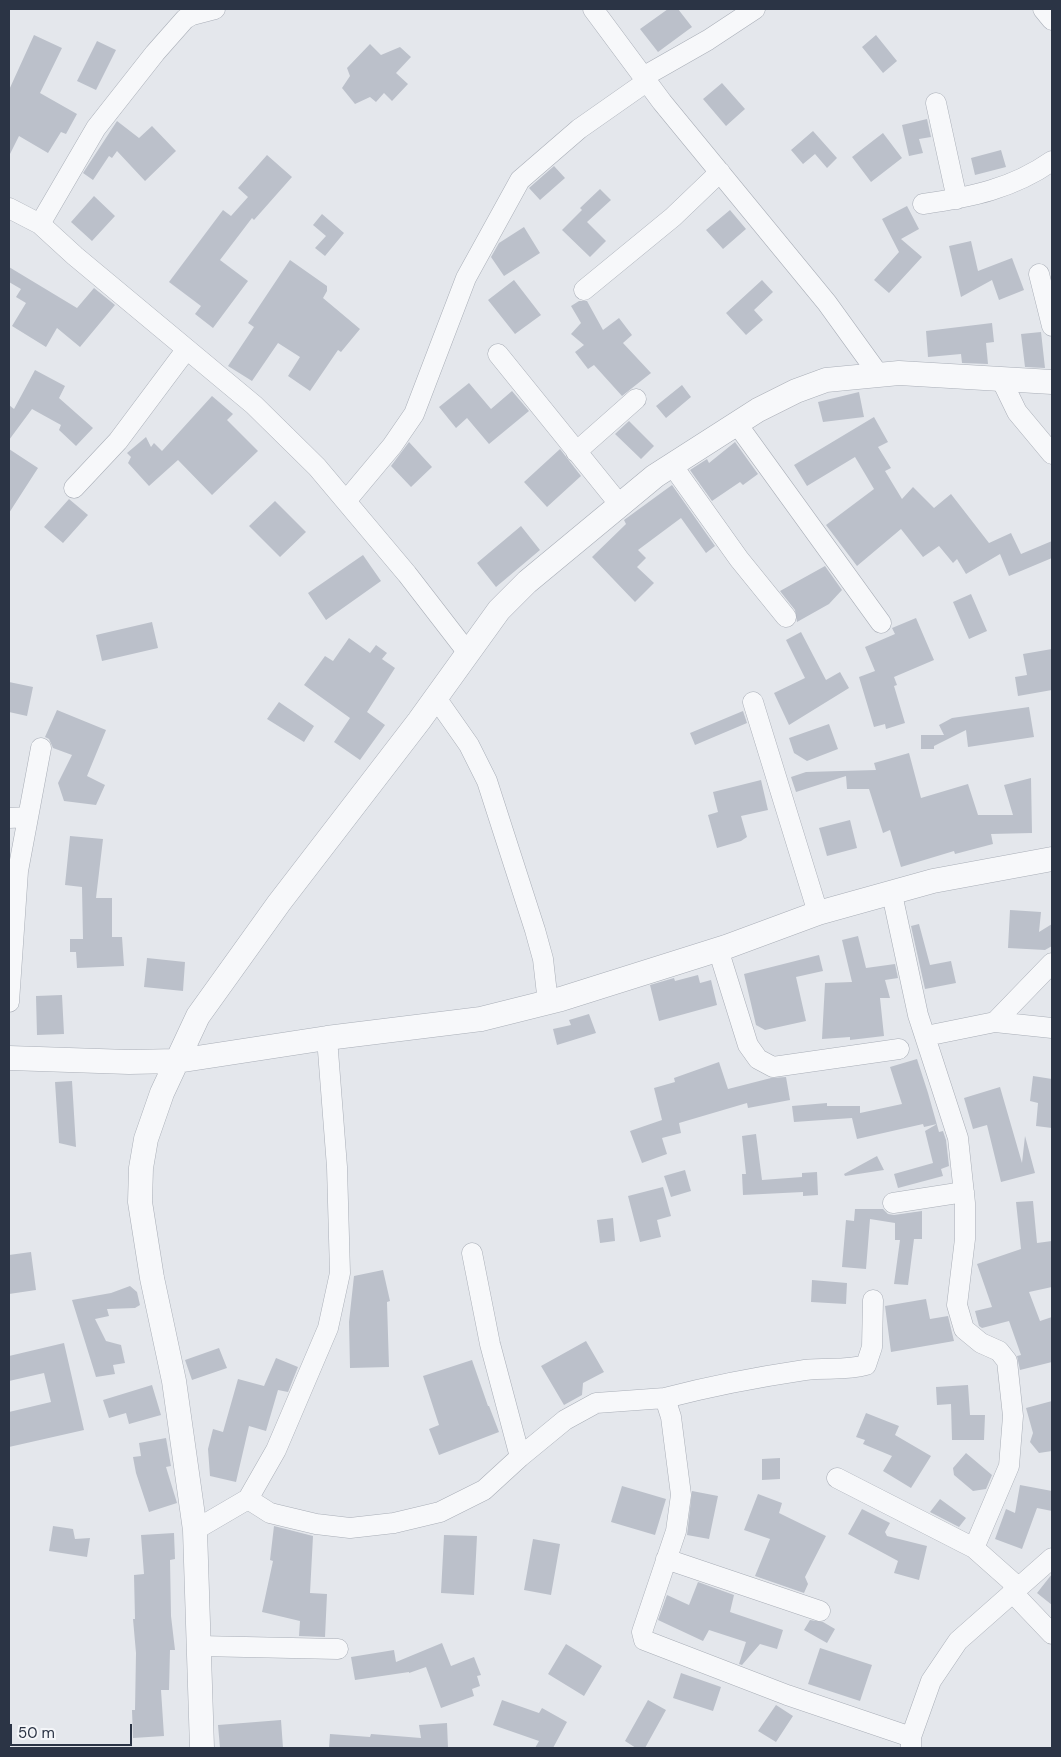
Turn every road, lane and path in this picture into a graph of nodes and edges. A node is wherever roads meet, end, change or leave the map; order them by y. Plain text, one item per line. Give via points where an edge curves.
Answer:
1 (215, 9) edge
2 (593, 9) edge
3 (755, 9) edge
4 (1043, 9) edge
5 (191, 12) edge
6 (1052, 20) edge
7 (644, 79) junction
8 (936, 103) dead end
9 (1052, 161) edge
10 (720, 172) junction
11 (957, 199) junction
12 (923, 204) dead end
13 (9, 208) edge
14 (40, 224) junction
15 (1039, 274) dead end
16 (584, 290) dead end
17 (1052, 326) edge
18 (186, 350) junction
19 (498, 354) dead end
20 (879, 375) junction
21 (1001, 380) junction
22 (1052, 382) edge
23 (636, 399) dead end
24 (737, 424) junction
25 (576, 452) junction
26 (1052, 454) edge
27 (672, 465) junction
28 (74, 488) dead end
29 (346, 501) junction
30 (620, 505) junction
31 (786, 617) dead end
32 (881, 623) dead end
33 (468, 653) junction
34 (436, 698) junction
35 (753, 702) dead end
36 (41, 748) dead end
37 (18, 818) edge
38 (1052, 859) edge
39 (892, 894) junction
40 (818, 913) junction
41 (718, 949) junction
42 (1052, 963) edge
43 (9, 1002) edge
44 (548, 1002) junction
45 (995, 1022) junction
46 (1052, 1028) edge
47 (926, 1036) junction
48 (326, 1038) junction
49 (899, 1049) dead end
50 (9, 1058) edge
51 (177, 1061) junction
52 (964, 1192) junction
53 (893, 1203) dead end
54 (472, 1253) dead end
55 (873, 1300) dead end
56 (665, 1398) junction
57 (520, 1457) junction
58 (837, 1478) dead end
59 (248, 1499) junction
60 (195, 1530) junction
61 (974, 1548) junction
62 (1052, 1558) edge
63 (666, 1559) junction
64 (1015, 1589) junction
65 (820, 1611) dead end
66 (1052, 1634) edge
67 (199, 1646) junction
68 (338, 1649) dead end
69 (911, 1743) edge
70 (202, 1748) edge

1 - 5 street
2 - 7 street
3 - 7 street
4 - 6 street
5 - 14 street via 96,128
7 - 10 street
7 - 29 street via 520,180 466,278 414,414
8 - 11 street
9 - 11 street via 1011,184
10 - 16 street via 673,217
10 - 20 street via 827,302
11 - 12 street
13 - 14 street
14 - 18 street
15 - 17 street
18 - 28 street via 118,441
18 - 29 street via 254,404
19 - 25 street
20 - 21 street via 899,373
20 - 24 street via 818,383 796,390
21 - 22 street
21 - 26 street via 1017,412
23 - 25 street
24 - 27 street
24 - 32 street
25 - 30 street
27 - 30 street
27 - 31 street via 739,559
29 - 33 street
30 - 33 street via 527,582 499,610
33 - 34 street
34 - 44 street via 469,745 486,781 535,930 543,960
34 - 51 street via 279,903 198,1016
35 - 40 street
36 - 37 street
37 - 43 street via 18,871
38 - 39 street via 933,881
39 - 40 street
39 - 47 street via 918,1015
40 - 41 street
41 - 44 street
41 - 49 street via 748,1045 758,1059 773,1067
42 - 45 street
44 - 48 street via 481,1019
45 - 46 street
45 - 47 street
47 - 52 street via 958,1138
48 - 51 street
48 - 59 street via 337,1167 340,1273 328,1328 276,1450
50 - 51 street
51 - 60 street via 146,1138 140,1202 174,1380
52 - 53 street
52 - 61 street via 965,1239 957,1304 964,1329 981,1343 999,1351 1008,1361 1013,1416 1009,1466
54 - 57 street via 490,1344
55 - 56 street via 872,1347 866,1365 808,1369
56 - 57 street via 596,1403 565,1420
56 - 63 street via 671,1416 681,1495 676,1531
57 - 59 street via 484,1490 440,1512 394,1523 350,1528 316,1524 270,1512
58 - 61 street
59 - 60 street
60 - 67 street
61 - 64 street
62 - 64 street
63 - 65 street
63 - 69 street via 642,1632 644,1640
64 - 66 street
64 - 69 street via 958,1641 931,1681
67 - 68 street
67 - 70 street

